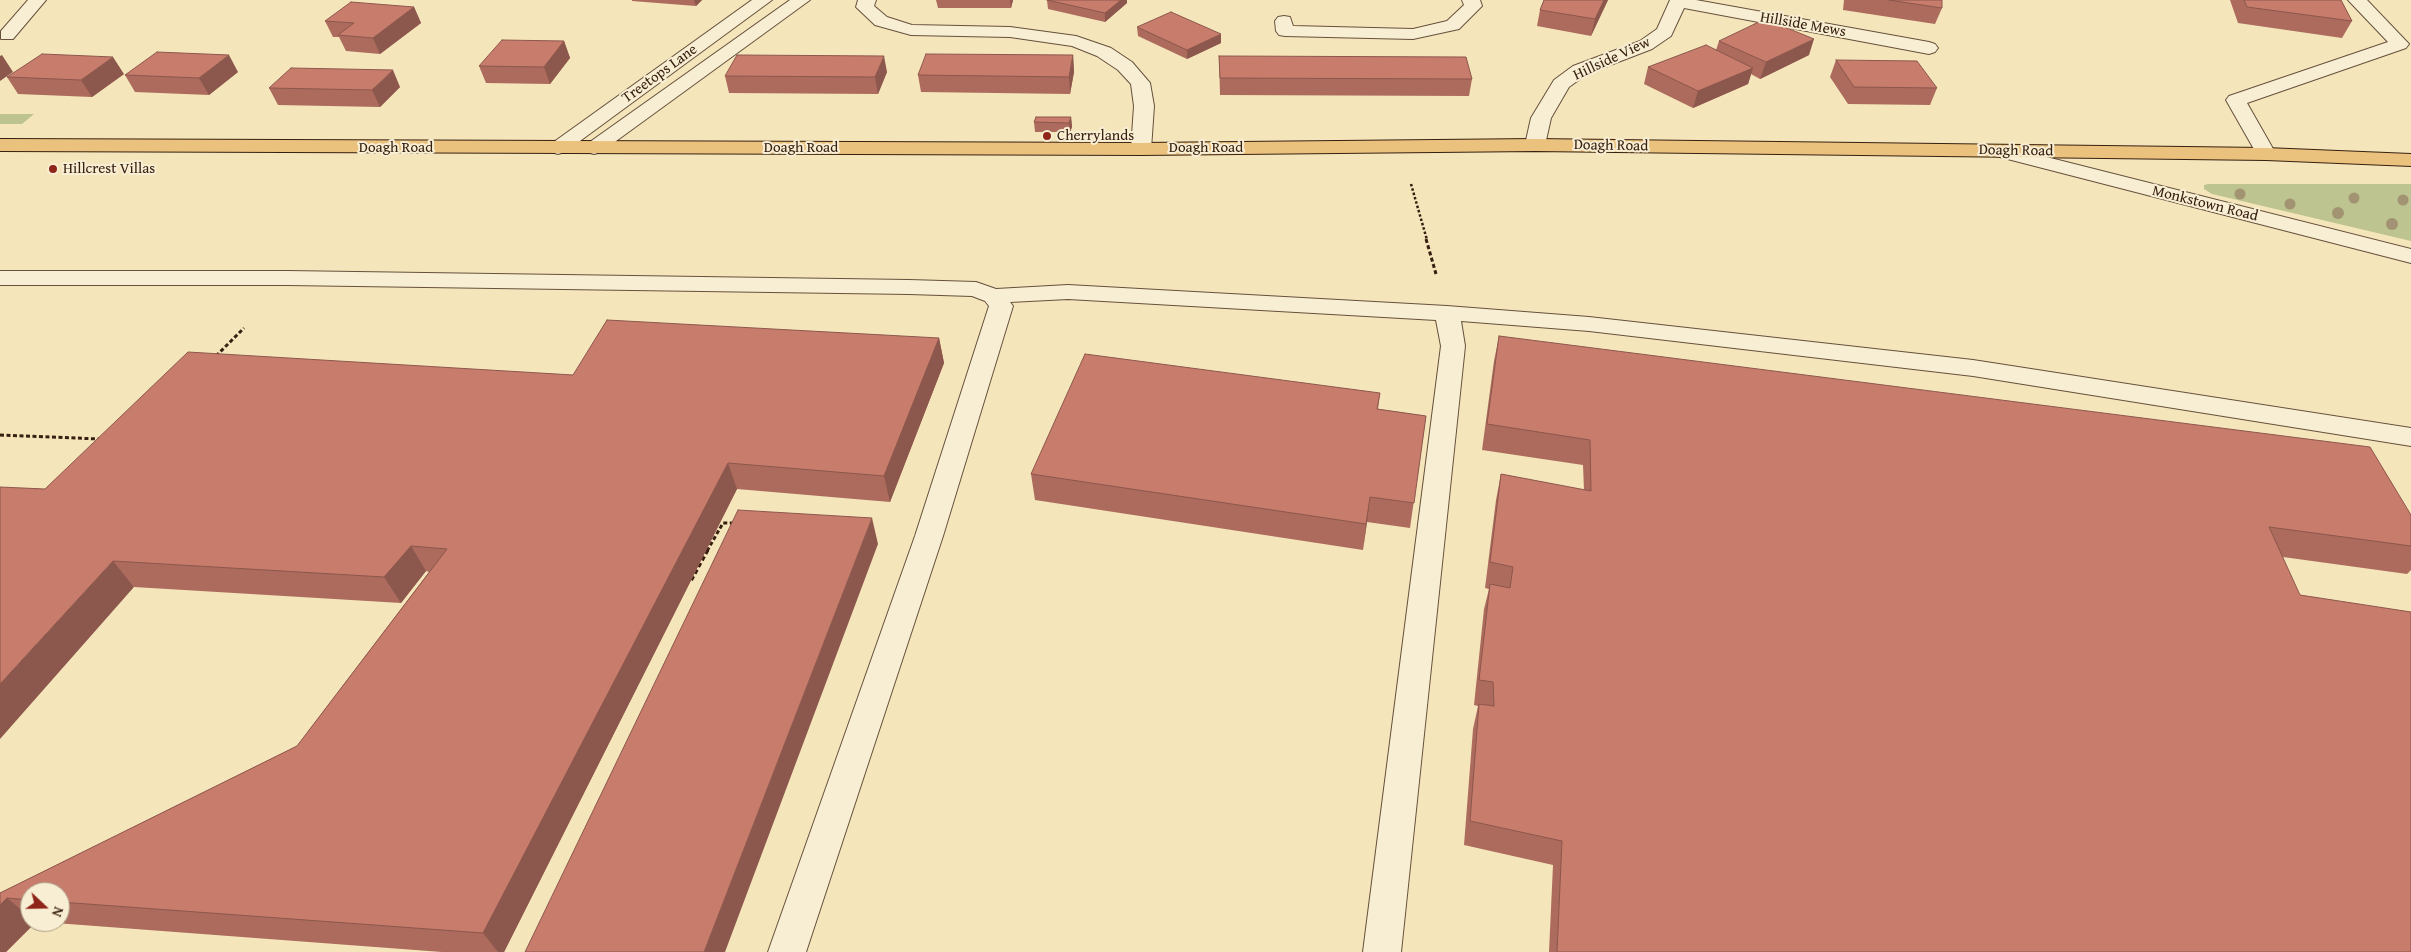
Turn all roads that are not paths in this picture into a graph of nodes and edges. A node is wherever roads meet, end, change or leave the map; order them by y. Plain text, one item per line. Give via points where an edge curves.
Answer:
1 (37, 0) edge
2 (763, 0) edge
3 (801, 0) edge
4 (867, 0) edge
5 (1471, 0) edge
6 (2357, 0) edge
7 (1678, 1) edge
8 (1284, 21) dead end
9 (7, 35) dead end
10 (1929, 48) dead end
11 (0, 145) edge
12 (1535, 145) junction
13 (558, 148) junction
14 (594, 148) junction
15 (1142, 149) junction
16 (1999, 151) junction
17 (2266, 154) junction
18 (2411, 160) edge
19 (2411, 256) edge
20 (0, 278) edge
21 (993, 296) junction
22 (1447, 313) junction
23 (2411, 437) edge
24 (787, 952) edge
25 (1382, 952) edge

1 - 9 street
2 - 13 street, Treetops Lane
3 - 14 street
4 - 15 street via 866,8 881,21 911,30 1010,32 1076,41 1104,52 1125,66 1140,83 1144,106
5 - 8 street via 1473,6 1453,25 1413,34 1284,31
6 - 17 street via 2400,44 2236,100
7 - 10 street, Hillside Mews
7 - 12 street, Hillside View via 1665,32 1646,45 1580,70 1561,84 1541,118
11 - 13 main road, Doagh Road
12 - 15 main road, Doagh Road
12 - 16 main road, Doagh Road
13 - 14 main road, Doagh Road
14 - 15 main road, Doagh Road
16 - 17 main road, Doagh Road
16 - 19 street, Monkstown Road
17 - 18 main road, Doagh Road
20 - 21 street via 287,278 909,286 976,290
21 - 22 street via 1068,292
21 - 24 street via 1001,306 929,536
22 - 23 street via 1598,326 1972,368
22 - 25 street via 1453,346

